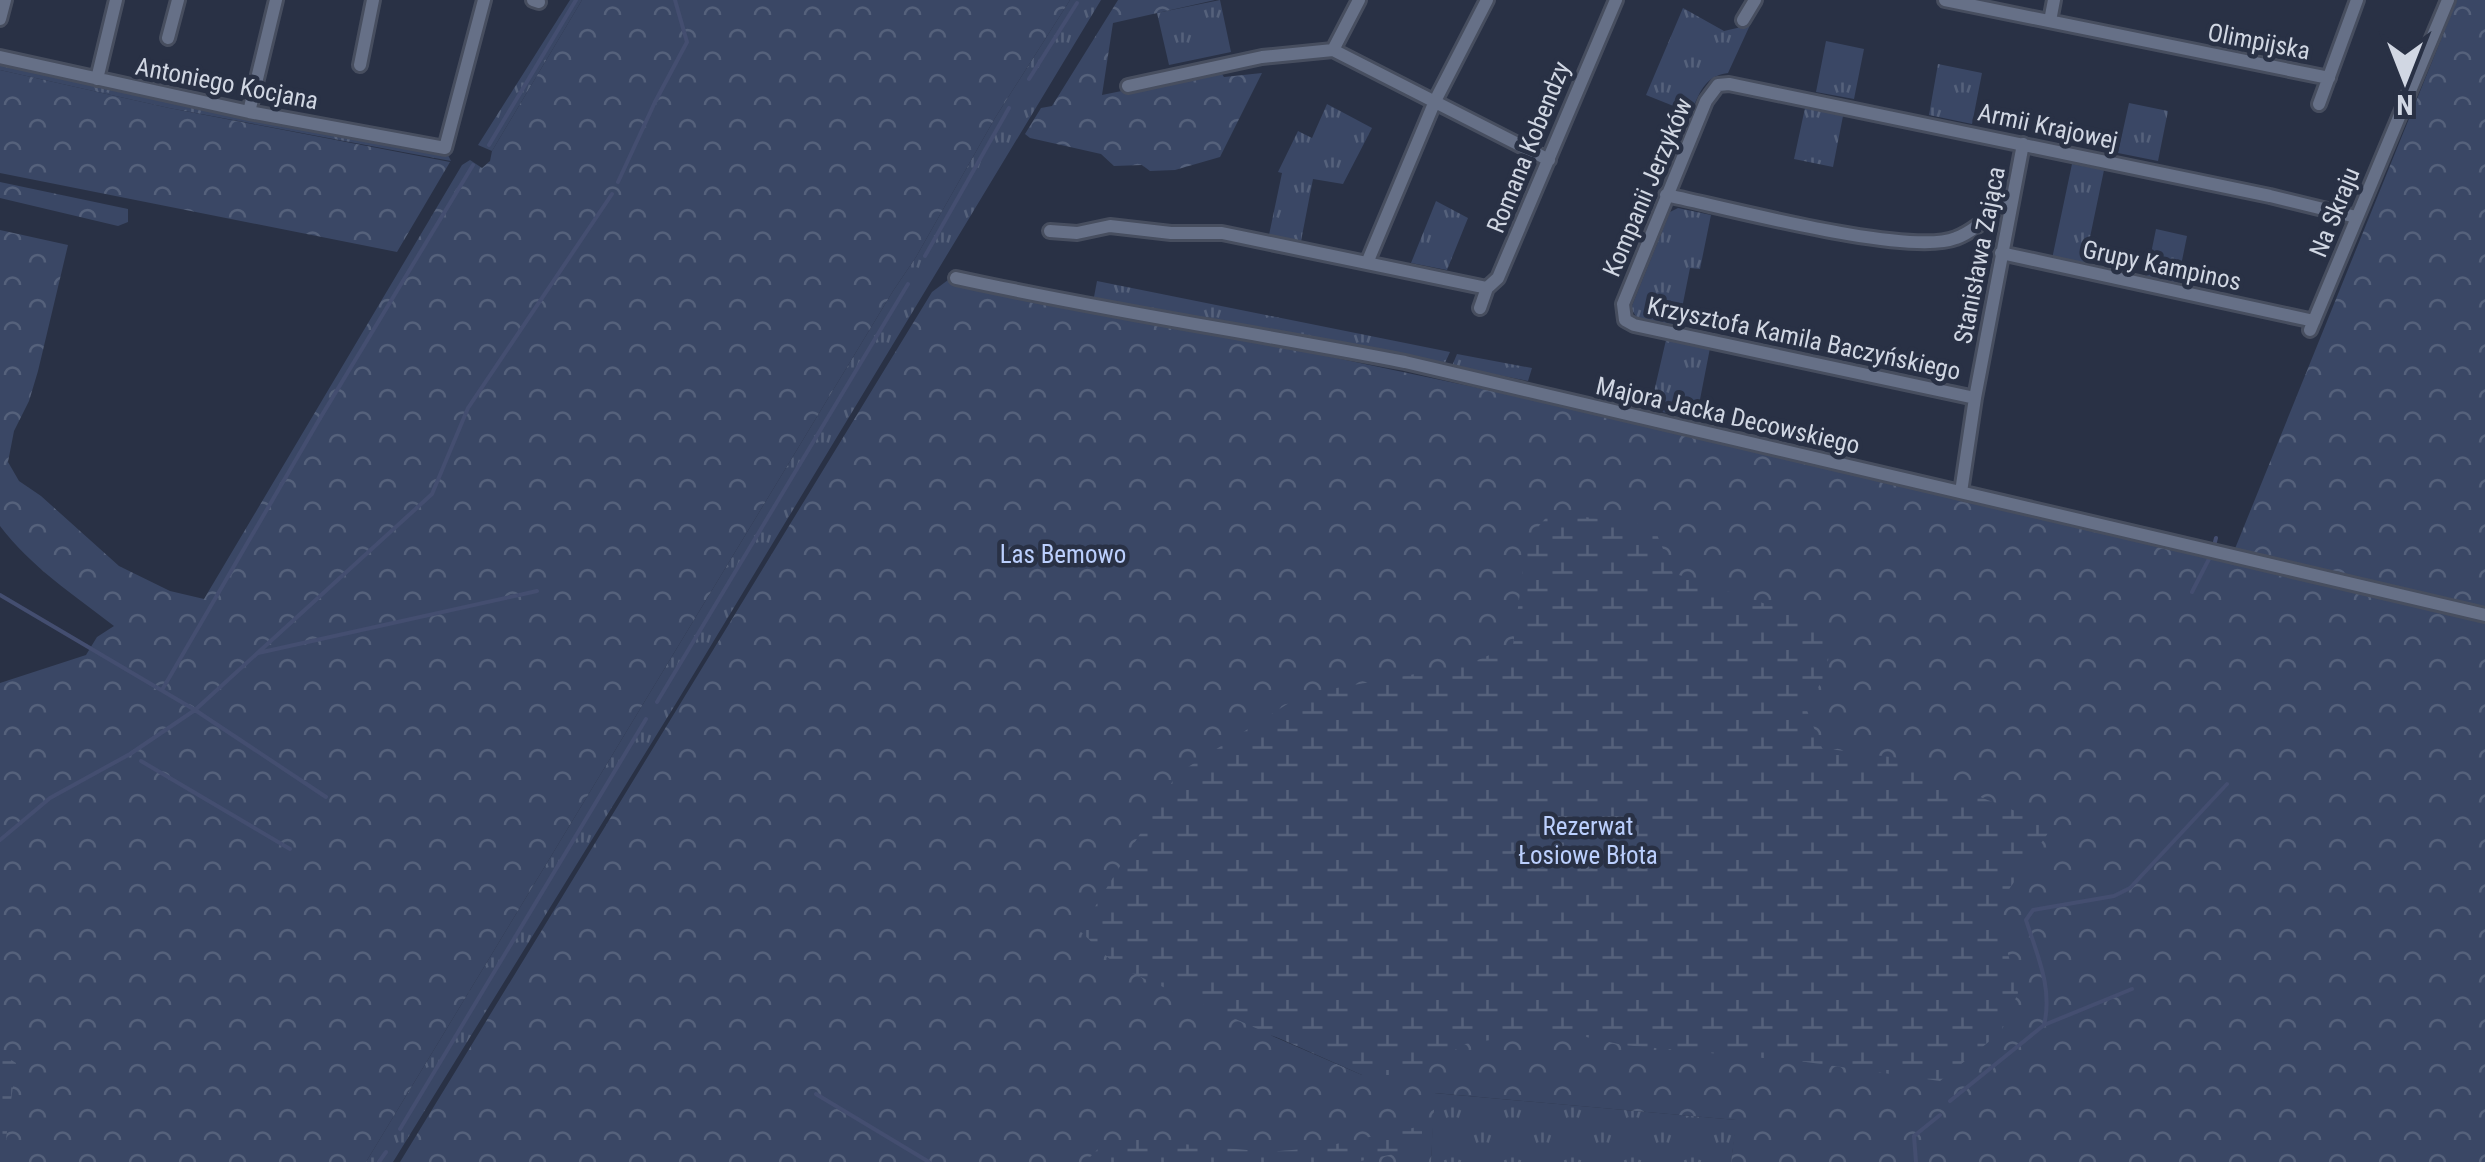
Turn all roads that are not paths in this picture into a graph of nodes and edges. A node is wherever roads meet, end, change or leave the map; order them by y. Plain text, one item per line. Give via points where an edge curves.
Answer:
1 (5, 0) edge
2 (116, 0) edge
3 (178, 0) edge
4 (276, 0) edge
5 (373, 0) edge
6 (484, 0) edge
7 (1359, 0) edge
8 (1487, 0) edge
9 (1616, 0) edge
10 (1755, 0) edge
11 (1946, 0) edge
12 (2054, 0) edge
13 (2357, 0) edge
14 (2448, 0) edge
15 (0, 20) edge
16 (1743, 20) dead end
17 (2050, 21) junction
18 (168, 38) dead end
19 (1333, 50) junction
20 (0, 57) edge
21 (360, 65) dead end
22 (2329, 78) junction
23 (97, 79) junction
24 (1729, 84) joint
25 (1128, 86) dead end
26 (1435, 101) junction
27 (2319, 104) dead end
28 (249, 112) junction
29 (2023, 144) junction
30 (1549, 160) junction
31 (1666, 196) junction
32 (2012, 197) junction
33 (2356, 217) junction
34 (1050, 232) dead end
35 (2001, 254) junction
36 (1367, 263) junction
37 (956, 278) dead end
38 (1487, 288) junction
39 (1480, 308) dead end
40 (1624, 320) joint
41 (2312, 326) joint
42 (1975, 398) junction
43 (1962, 492) junction
44 (2485, 614) edge

1 - 15 street
2 - 23 street
3 - 18 street
4 - 28 street
5 - 21 street
6 - 28 street, Antoniego Kocjana via 446,148
7 - 19 street
8 - 26 street
9 - 30 street, Romana Kobendzy
10 - 16 street
11 - 17 street, Olimpijska
12 - 17 street
13 - 22 street
14 - 33 street, Na Skraju
17 - 22 street, Olimpijska
19 - 25 street
19 - 26 street
20 - 23 street, Antoniego Kocjana
22 - 27 street
23 - 28 street, Antoniego Kocjana
24 - 29 street, Armii Krajowej
24 - 31 street, Kompanii Jerzyków via 1718,85 1706,101
26 - 30 street
26 - 36 street
29 - 32 street, Stanisława Zająca
29 - 33 street, Armii Krajowej
30 - 38 street, Romana Kobendzy via 1498,278
31 - 32 street via 1918,242 1960,237
31 - 40 street, Kompanii Jerzyków via 1623,304
32 - 35 street, Stanisława Zająca
33 - 41 street, Na Skraju
34 - 36 street via 1110,226 1214,232
35 - 41 street, Grupy Kampinos
35 - 42 street, Stanisława Zająca
36 - 38 street
37 - 43 street, Majora Jacka Decowskiego via 1405,362
38 - 39 street, Romana Kobendzy
40 - 42 street, Krzysztofa Kamila Baczyńskiego
42 - 43 street, Stanisława Zająca
43 - 44 street, Majora Jacka Decowskiego

